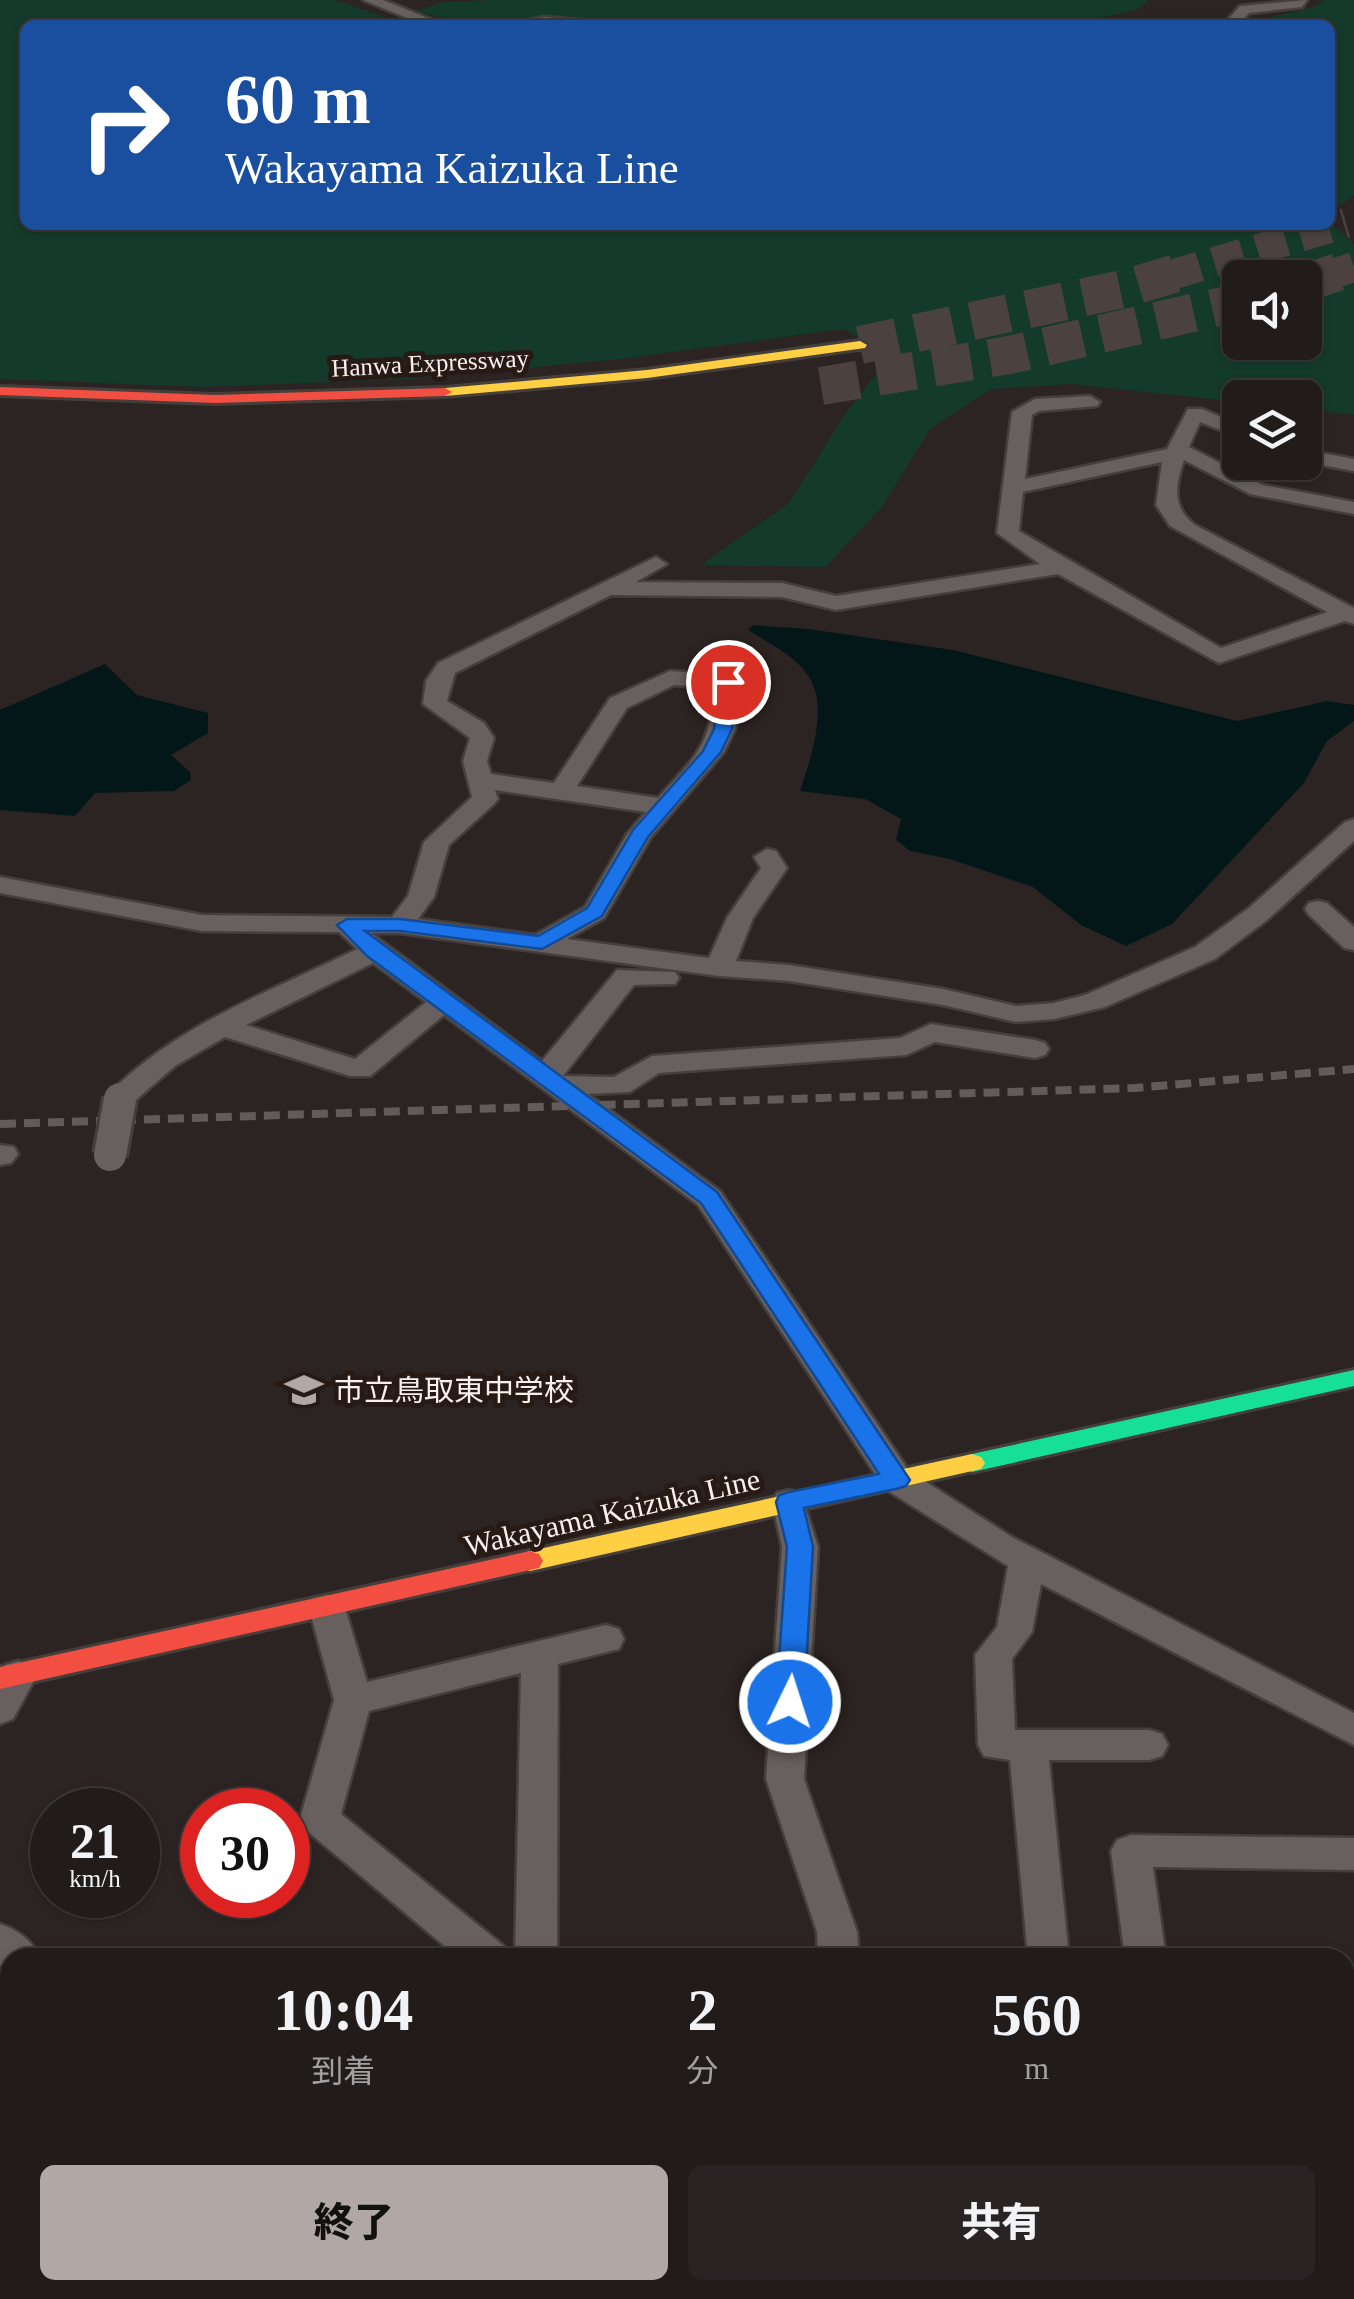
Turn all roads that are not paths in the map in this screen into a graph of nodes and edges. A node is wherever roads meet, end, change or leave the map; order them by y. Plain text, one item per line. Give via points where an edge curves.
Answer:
1 (370, 0) edge
2 (1300, 0) edge
3 (424, 20) edge
4 (1235, 20) edge
5 (860, 345) tunnel mouth
6 (0, 391) edge
7 (1090, 402) dead end
8 (1222, 425) edge
9 (1176, 451) junction
10 (1322, 459) edge
11 (1354, 465) edge
12 (1014, 488) junction
13 (1354, 508) edge
14 (656, 564) dead end
15 (1062, 568) junction
16 (606, 589) junction
17 (1350, 615) edge
18 (480, 780) junction
19 (561, 791) junction
20 (667, 807) junction
21 (1354, 827) edge
22 (767, 857) dead end
23 (0, 885) edge
24 (1318, 909) dead end
25 (347, 925) junction
26 (400, 925) junction
27 (542, 942) junction
28 (1354, 942) edge
29 (374, 952) junction
30 (721, 975) junction
31 (444, 1001) junction
32 (224, 1028) junction
33 (1035, 1049) dead end
34 (552, 1080) junction
35 (110, 1155) dead end
36 (1354, 1378) edge
37 (896, 1480) junction
38 (789, 1502) junction
39 (1027, 1561) junction
40 (327, 1608) junction
41 (606, 1639) dead end
42 (540, 1655) junction
43 (9, 1677) edge
44 (352, 1700) junction
45 (0, 1709) edge
46 (1354, 1730) edge
47 (1150, 1745) dead end
48 (1028, 1746) junction
49 (1354, 1854) edge
50 (478, 1948) edge
51 (536, 1948) edge
52 (839, 1948) edge
53 (1048, 1948) edge
54 (1145, 1948) edge

1 - 3 street
2 - 4 street via 1246,9
5 - 6 main road, Hanwa Expressway via 703,369 430,392 219,397
7 - 12 street via 1035,405 1022,412
8 - 9 street via 1195,414
9 - 12 street
9 - 13 street via 1257,490
9 - 17 street via 1166,504 1171,516
10 - 11 street
12 - 15 street via 1008,533
14 - 16 street
15 - 16 street via 836,603 782,590
15 - 17 street via 1219,656
16 - 18 street via 446,668 435,704 482,738 475,761
18 - 19 street
18 - 26 street via 485,799 437,842 421,896
19 - 20 street
19 - 20 street via 618,703 670,678 728,682 723,729 712,752
20 - 27 street via 640,834 595,912
21 - 30 street via 1217,946 1076,1007 1000,1013 790,973
22 - 30 street via 774,868 740,918
23 - 25 street via 202,923
24 - 28 street
25 - 26 street
25 - 29 street
26 - 27 street
27 - 30 street
29 - 31 street
29 - 32 street
30 - 34 street via 628,976
31 - 32 street via 360,1070
31 - 34 street
32 - 35 street, bridge via 130,1084 120,1099
33 - 34 street via 931,1032 906,1046 652,1066 620,1086
34 - 37 street via 709,1198
36 - 37 main road, Wakayama Kaizuka Line
37 - 38 main road, Wakayama Kaizuka Line
37 - 39 street
38 - 40 main road, Wakayama Kaizuka Line
38 - 52 street via 800,1547 784,1779
39 - 46 street
39 - 48 street via 1014,1632 993,1654 997,1745
40 - 43 main road, Wakayama Kaizuka Line
40 - 44 street
41 - 42 street
42 - 44 street
42 - 51 street
43 - 45 street
44 - 50 street via 320,1819
47 - 48 street
48 - 53 street
49 - 54 street via 1132,1852

